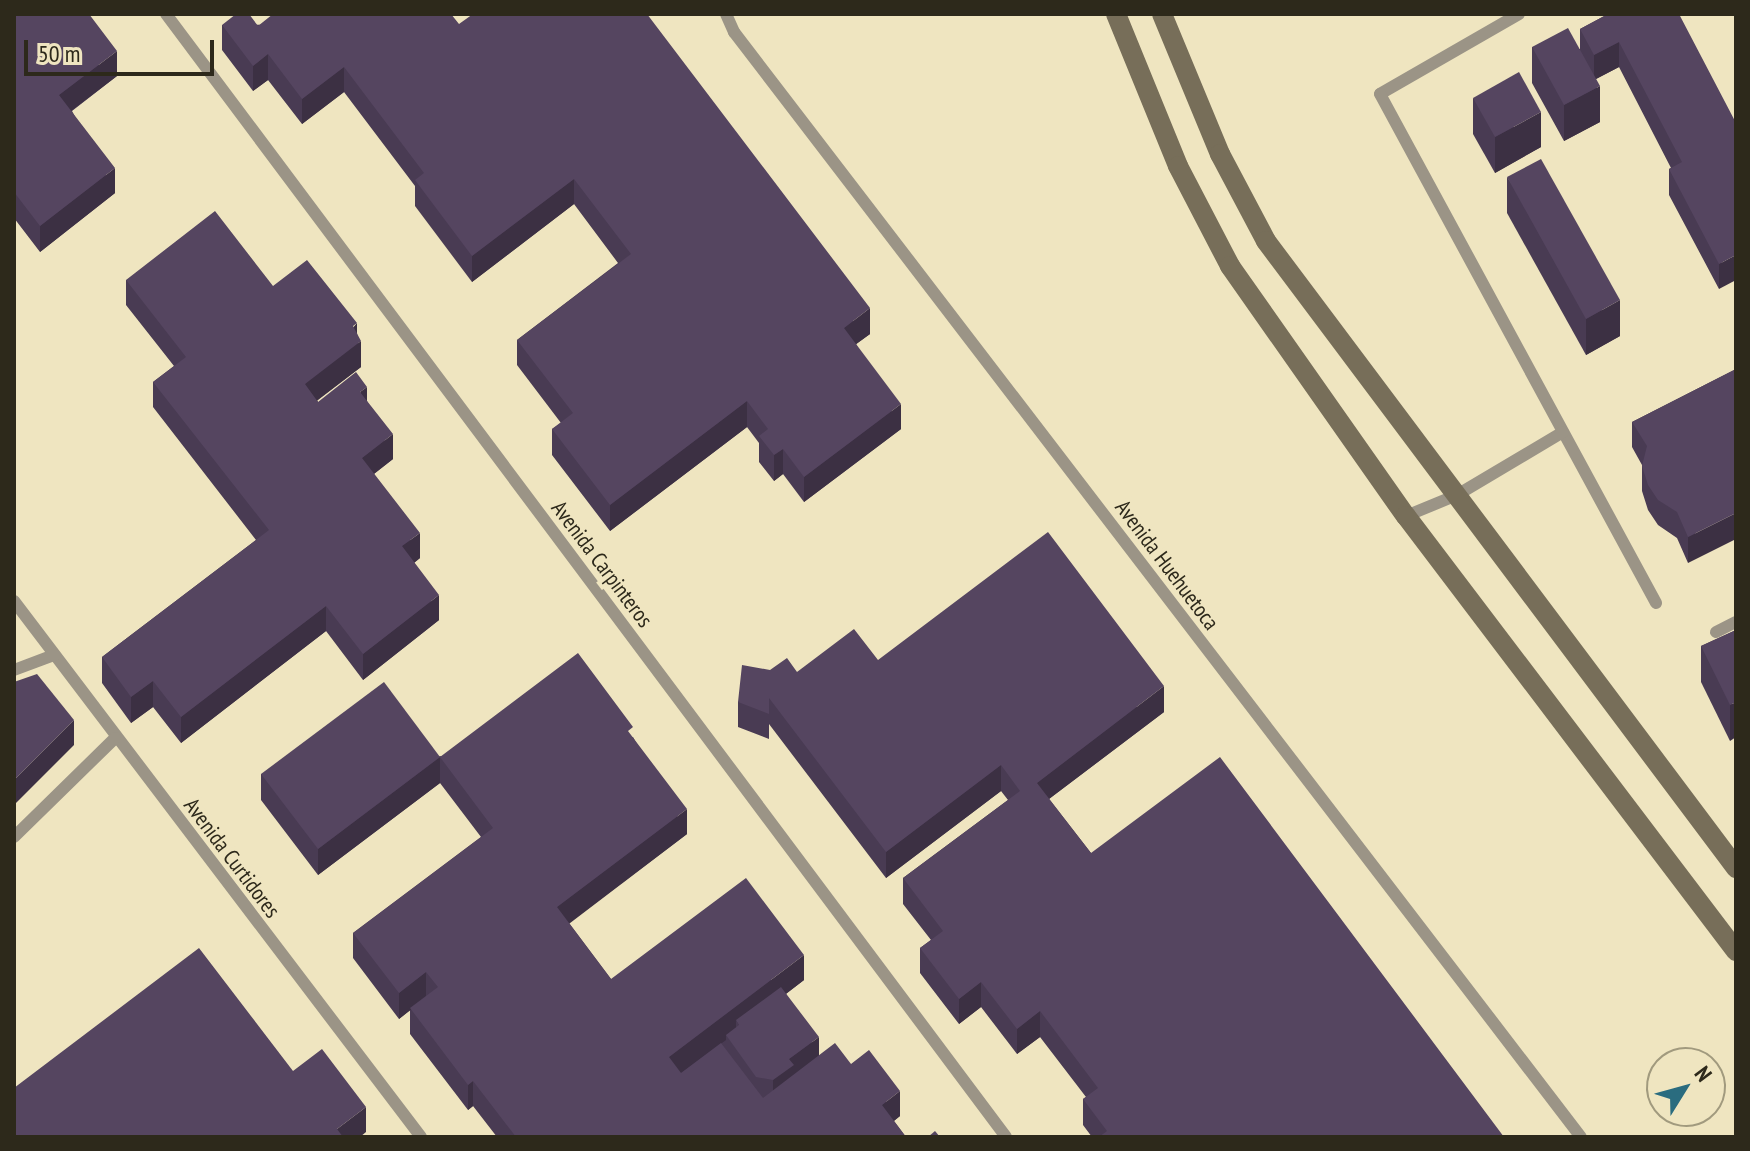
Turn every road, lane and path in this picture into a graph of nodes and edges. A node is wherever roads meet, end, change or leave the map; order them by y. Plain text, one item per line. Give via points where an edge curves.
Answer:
1 (166, 14) edge
2 (726, 14) edge
3 (1116, 14) edge
4 (1162, 14) edge
5 (1519, 14) edge
6 (1563, 432) junction
7 (1457, 495) junction
8 (1406, 516) junction
9 (14, 601) edge
10 (1656, 603) dead end
11 (1736, 622) edge
12 (1716, 632) dead end
13 (54, 655) junction
14 (14, 670) edge
15 (115, 738) junction
16 (14, 837) edge
17 (1736, 868) edge
18 (1736, 951) edge
19 (421, 1137) edge
20 (1006, 1137) edge
21 (1581, 1137) edge

1 - 20 lane, Avenida Carpinteros
2 - 21 lane, Avenida Huehuetoca via 734,32
3 - 8 main road via 1178,166 1230,266
4 - 7 main road via 1220,154 1266,241
5 - 6 lane via 1380,94
6 - 7 lane
6 - 10 lane
7 - 8 lane
7 - 17 main road
8 - 18 main road
9 - 13 lane, Avenida Curtidores
11 - 12 lane
13 - 14 lane
13 - 15 lane, Avenida Curtidores
15 - 16 lane
15 - 19 lane, Avenida Curtidores

